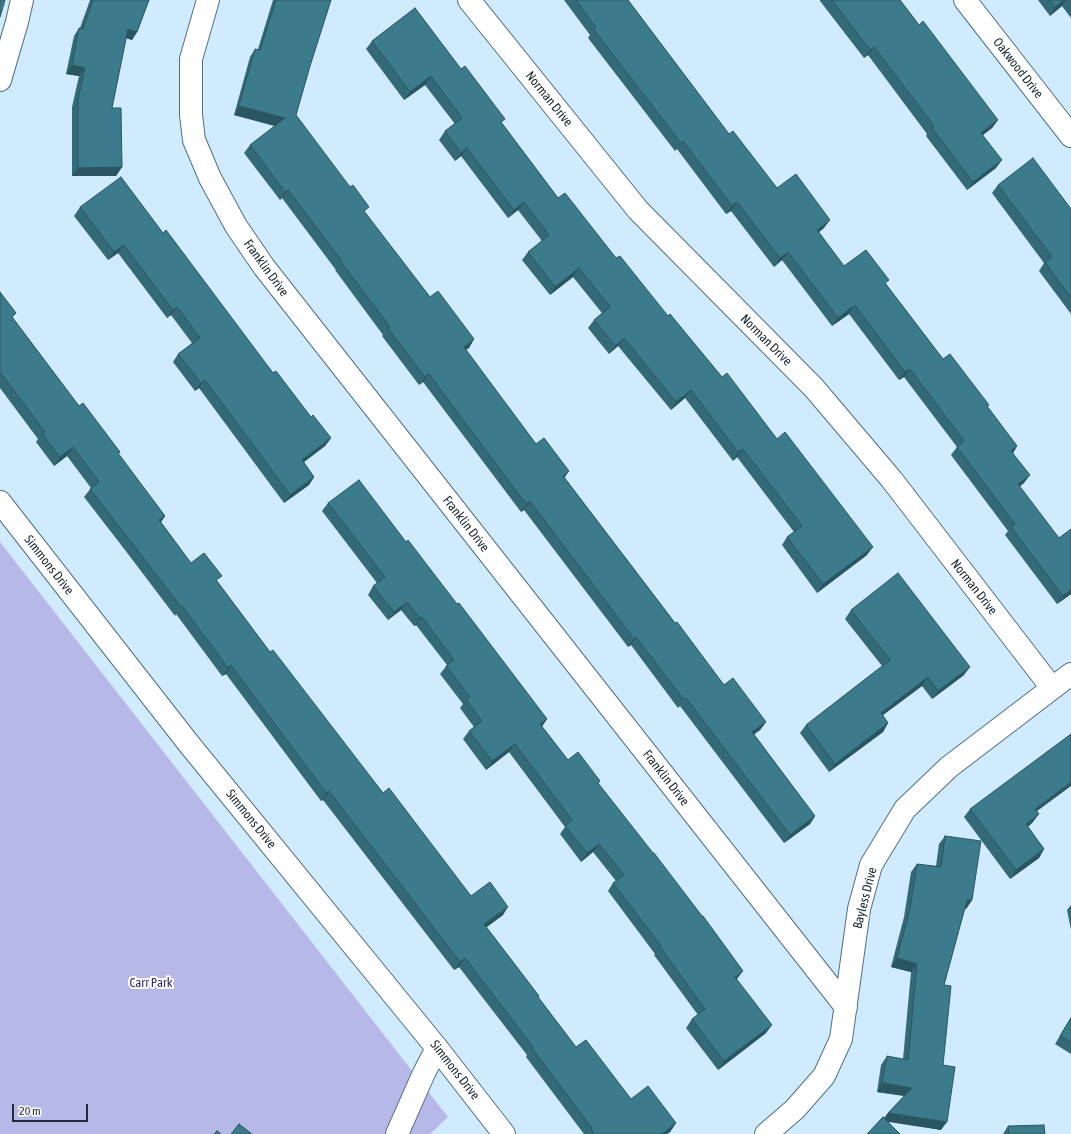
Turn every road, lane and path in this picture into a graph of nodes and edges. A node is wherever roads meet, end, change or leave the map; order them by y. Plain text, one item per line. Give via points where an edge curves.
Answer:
1 (22, 0) edge
2 (208, 0) edge
3 (469, 0) edge
4 (965, 0) edge
5 (0, 80) edge
6 (1071, 136) edge
7 (0, 502) edge
8 (1071, 674) edge
9 (1052, 688) junction
10 (846, 1007) junction
11 (437, 1048) junction
12 (397, 1134) edge
13 (504, 1134) edge
14 (766, 1134) edge

1 - 5 street
2 - 10 street, Franklin Drive via 191,59 191,115 194,140 210,178 236,226 269,274
3 - 9 street, Norman Drive via 638,210 819,394 892,480
4 - 6 street, Oakwood Drive
7 - 11 street, Simmons Drive via 189,744
8 - 9 street, Bayless Drive
9 - 10 street, Bayless Drive via 949,767 905,809 872,865 859,909
10 - 14 street, Bayless Drive via 841,1039 824,1076 795,1109
11 - 12 street
11 - 13 street, Simmons Drive

